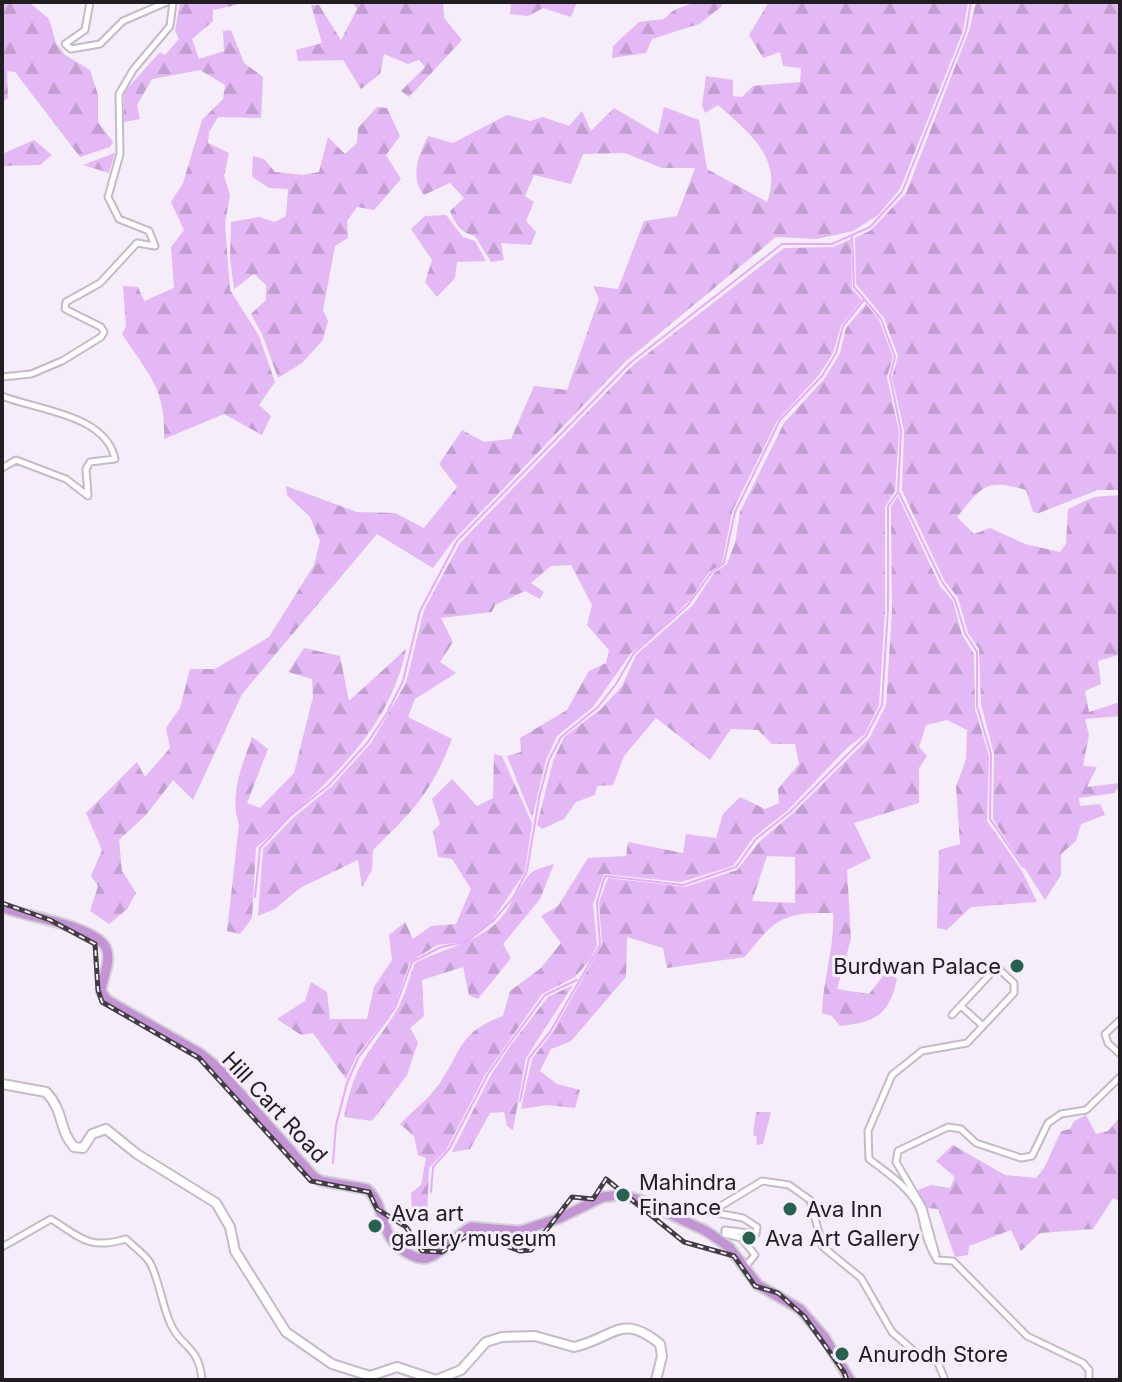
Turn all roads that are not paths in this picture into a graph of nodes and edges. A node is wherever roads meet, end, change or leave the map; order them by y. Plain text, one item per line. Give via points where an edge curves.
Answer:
1 (90, 2) edge
2 (170, 2) edge
3 (2, 377) edge
4 (2, 396) edge
5 (2, 468) edge
6 (2, 907) edge
7 (961, 1006) junction
8 (952, 1015) dead end
9 (1120, 1020) edge
10 (983, 1026) junction
11 (1120, 1054) edge
12 (1120, 1077) edge
13 (2, 1084) edge
14 (2, 1247) edge
15 (937, 1260) junction
16 (745, 1267) junction
17 (202, 1380) edge
18 (656, 1380) edge
19 (850, 1380) edge
20 (945, 1380) edge
21 (1089, 1380) edge

1 - 2 street via 85,30 65,44 71,49 100,44 123,21
2 - 3 street via 170,26 119,94 120,154 108,197 119,219 149,231 155,246 137,243 129,248 100,283 66,302 65,309 101,327 101,337 31,374
4 - 5 street via 47,407 92,427 115,459 90,462 88,496 66,479 16,460
6 - 16 highway, Hill Cart Road via 98,940 108,960 101,991 107,1000 217,1067 313,1176 367,1189 393,1243 416,1258 430,1258 471,1227 520,1231 587,1202 622,1195 706,1231
7 - 8 street
7 - 10 street
7 - 10 street via 994,970 1000,970 1014,983 1014,993
9 - 11 street via 1105,1034
10 - 15 street via 967,1043 922,1051 892,1075 868,1131 869,1159 894,1178 920,1210 922,1233
12 - 15 street via 1086,1110 1061,1114 1048,1123 1032,1156 1021,1158 976,1143 961,1129 948,1127 898,1151 896,1162 923,1208
13 - 18 main road via 46,1092 61,1110 74,1147 83,1148 92,1134 106,1129 216,1203 230,1227 235,1251 286,1332 332,1364 370,1376 397,1367 436,1380 461,1370 486,1342 502,1337 518,1333 574,1347 619,1327 635,1328 660,1344
14 - 17 street via 51,1219 83,1241 106,1245 126,1239 150,1262 159,1299 174,1331 196,1355
15 - 21 street via 953,1261 1027,1336 1083,1363
16 - 19 highway, Hill Cart Road via 758,1285 800,1309
16 - 20 street via 755,1255 750,1245 725,1230 756,1234 757,1227 743,1218 711,1212 762,1181 800,1190 810,1200 823,1247 861,1278 892,1332 907,1347 922,1358 936,1358

